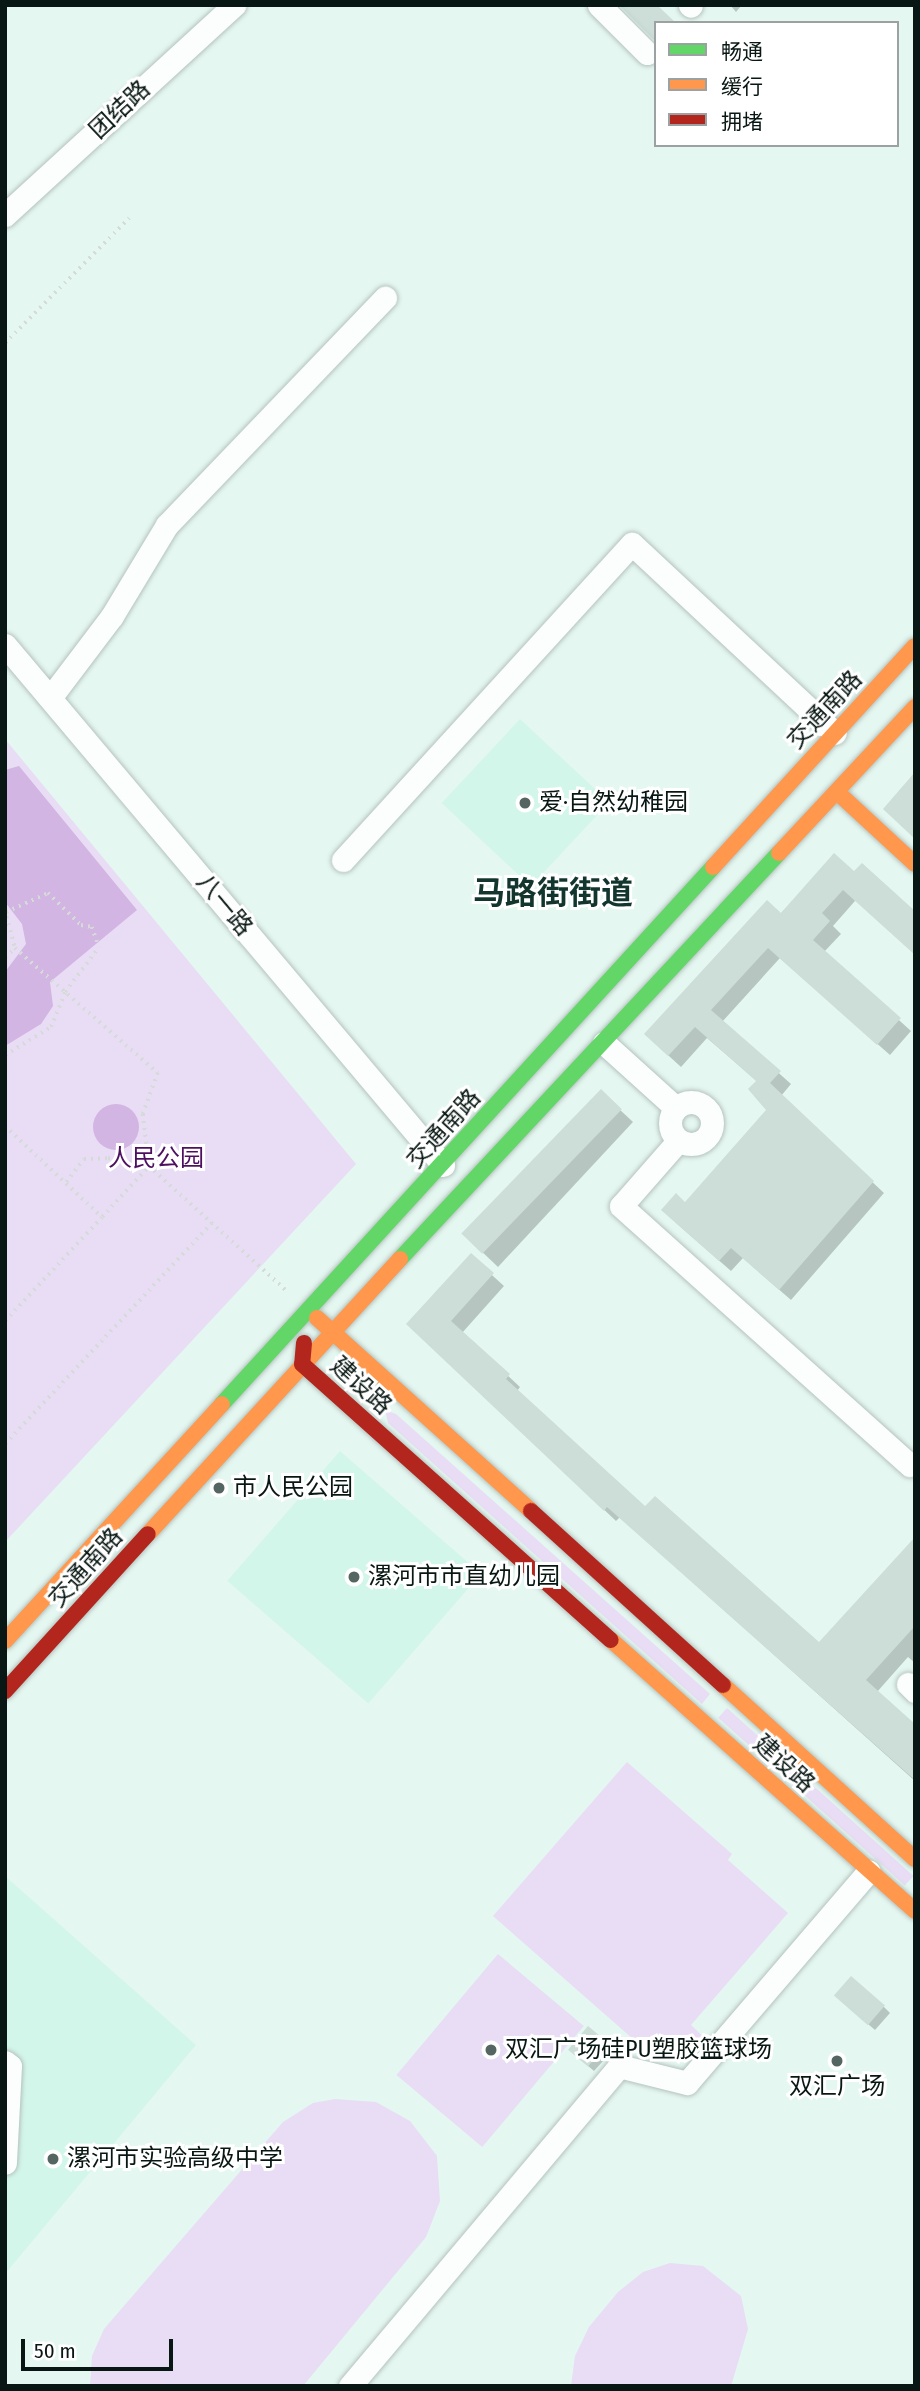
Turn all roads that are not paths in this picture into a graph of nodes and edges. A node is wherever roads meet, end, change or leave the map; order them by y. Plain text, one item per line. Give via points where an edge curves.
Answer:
1 (234, 5) edge
2 (599, 5) edge
3 (647, 53) dead end
4 (5, 215) edge
5 (385, 298) dead end
6 (5, 645) edge
7 (915, 646) edge
8 (50, 698) junction
9 (915, 707) edge
10 (835, 733) junction
11 (837, 792) junction
12 (344, 860) dead end
13 (915, 864) edge
14 (576, 1018) junction
15 (604, 1043) junction
16 (676, 1108) junction
17 (678, 1141) junction
18 (443, 1165) junction
19 (308, 1310) junction
20 (332, 1332) junction
21 (302, 1364) junction
22 (910, 1465) dead end
23 (5, 1641) edge
24 (5, 1691) edge
25 (715, 1706) junction
26 (915, 1859) edge
27 (869, 1871) junction
28 (915, 1911) edge
29 (5, 2062) edge
30 (5, 2163) edge
31 (350, 2386) edge

1 - 4 street, 团结路
2 - 3 street
5 - 8 street via 166,525 112,616
6 - 8 street, 八一路
7 - 10 main road, 交通南路
8 - 18 street, 八一路
9 - 11 main road, 交通南路
10 - 12 street via 632,544
10 - 14 main road, 交通南路
11 - 13 main road
11 - 15 main road, 交通南路
14 - 15 main road
14 - 18 main road, 交通南路
15 - 16 street
15 - 20 main road, 交通南路
16 - 17 street via 670,1128
16 - 17 street via 695,1102 707,1109 713,1122 710,1135 698,1144
17 - 22 street via 621,1206
18 - 19 main road, 交通南路
19 - 20 main road, 建设路
19 - 21 main road, 建设路
19 - 23 main road, 交通南路
20 - 21 main road, 交通南路
20 - 25 main road, 建设路
21 - 24 main road, 交通南路
21 - 25 main road, 建设路
25 - 26 main road, 建设路
25 - 27 main road, 建设路
27 - 28 main road, 建设路
27 - 31 street via 687,2082 619,2066
29 - 30 street via 10,2066

